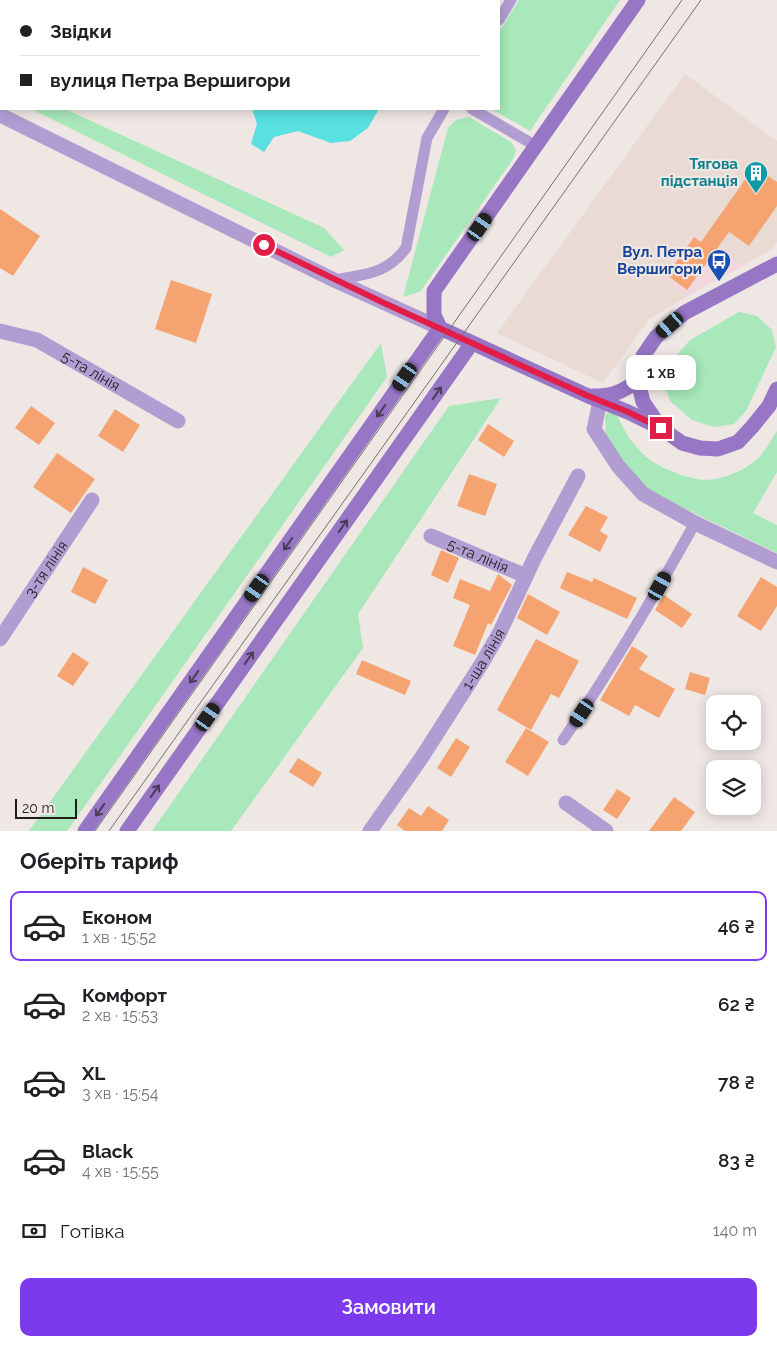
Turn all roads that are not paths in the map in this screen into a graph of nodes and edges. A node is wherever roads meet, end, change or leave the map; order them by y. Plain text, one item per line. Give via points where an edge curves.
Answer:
1 (511, 0) edge
2 (638, 0) edge
3 (500, 18) edge
4 (443, 110) edge
5 (474, 110) edge
6 (0, 115) edge
7 (536, 146) junction
8 (777, 264) edge
9 (762, 272) junction
10 (777, 276) edge
11 (334, 280) junction
12 (440, 328) junction
13 (1, 334) edge
14 (472, 343) junction
15 (638, 381) junction
16 (777, 389) edge
17 (593, 398) junction
18 (773, 408) edge
19 (178, 421) dead end
20 (661, 428) junction
21 (578, 476) dead end
22 (92, 500) dead end
23 (695, 523) junction
24 (432, 536) dead end
25 (777, 562) edge
26 (526, 576) junction
27 (0, 638) edge
28 (563, 740) dead end
29 (566, 803) dead end
30 (85, 831) edge
31 (127, 831) edge
32 (370, 831) edge
33 (606, 831) edge

1 - 3 lane
2 - 7 main road
4 - 11 lane via 427,138 406,248 398,260 382,270
5 - 7 lane
6 - 11 street
7 - 12 main road via 434,292 434,315
8 - 9 main road
9 - 10 main road
9 - 15 main road via 684,313 656,337 642,356
11 - 12 street
12 - 14 main road
12 -> 30 main road
13 - 19 street, 5-та лінія via 37,340
14 - 17 main road
31 -> 14 main road
15 - 17 main road via 619,392
15 - 20 main road via 644,402
16 - 18 main road
17 - 20 main road
17 - 23 street via 594,430 618,466 644,494
18 - 20 main road via 738,442 718,450 682,442
21 - 26 street, 1-ша лінія
22 - 27 street, 3-тя лінія
23 - 25 street
23 - 28 lane via 642,617
24 - 26 street, 5-та лінія
26 - 32 street, 1-ша лінія via 482,663
29 - 33 street

